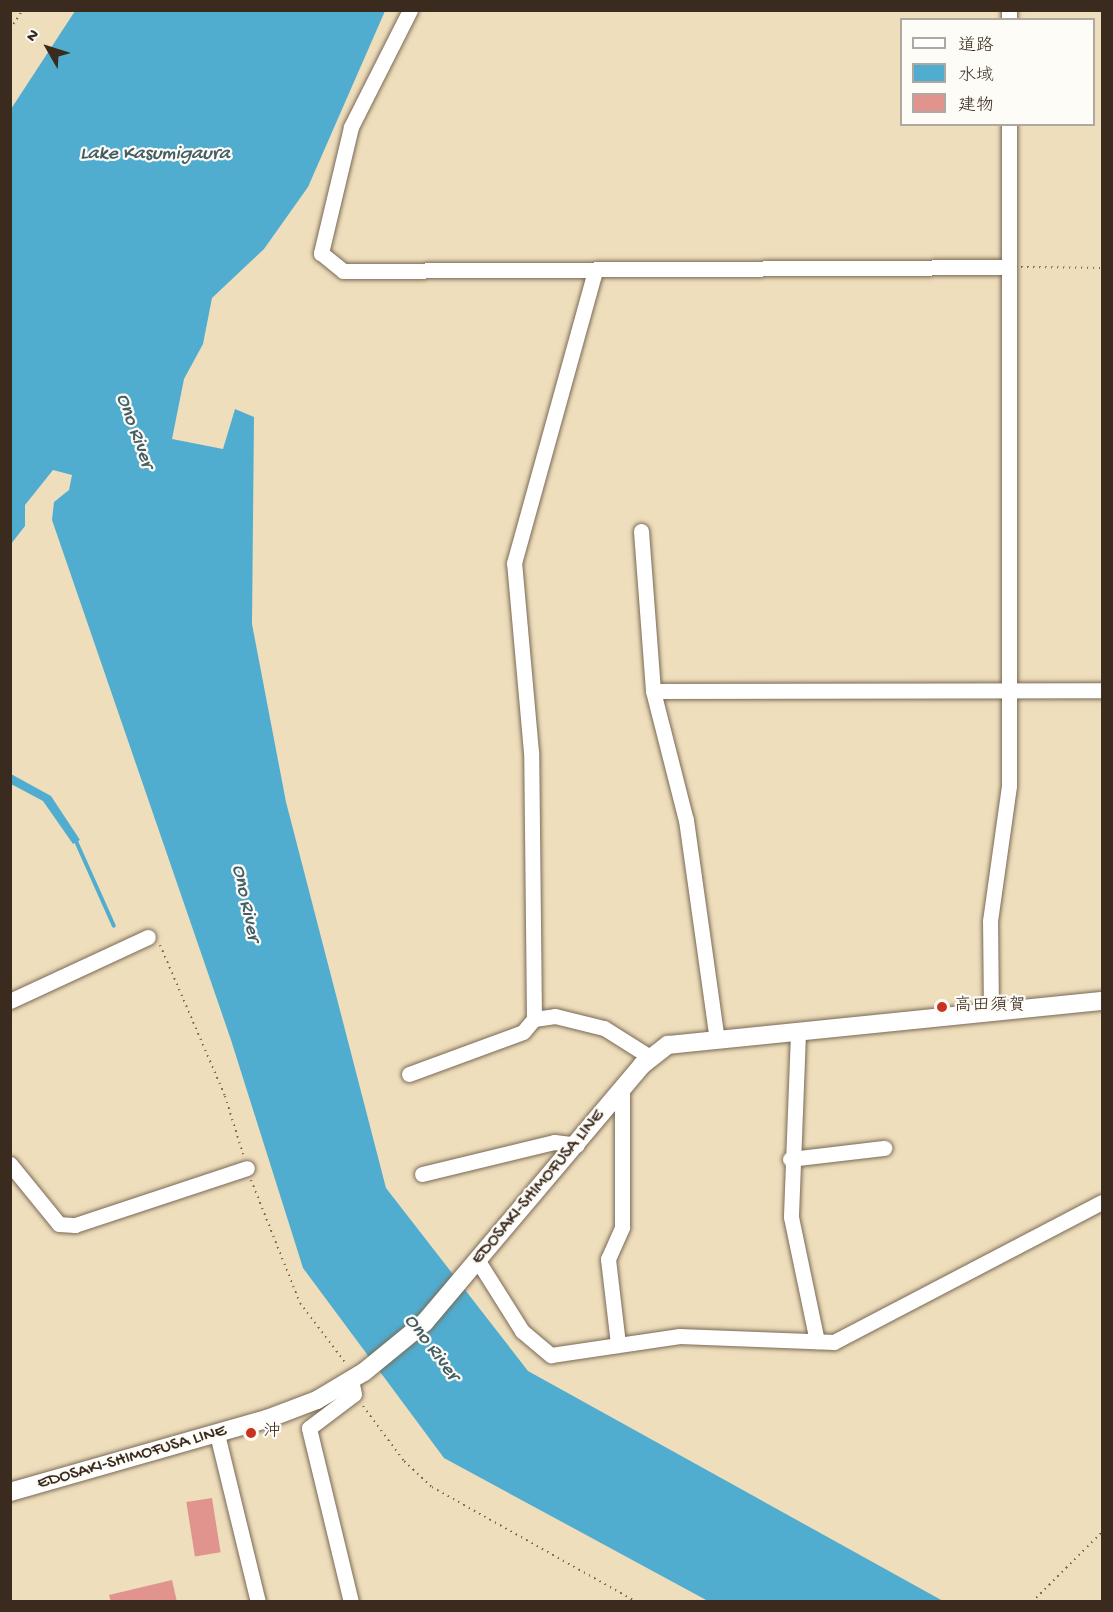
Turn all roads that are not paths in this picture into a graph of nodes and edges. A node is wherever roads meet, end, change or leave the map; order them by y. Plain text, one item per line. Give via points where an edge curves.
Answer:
1 (410, 10) edge
2 (1009, 126) edge
3 (1009, 267) junction
4 (595, 270) junction
5 (641, 531) dead end
6 (1102, 690) edge
7 (653, 691) junction
8 (1008, 691) junction
9 (148, 937) road end
10 (10, 1001) edge
11 (1102, 1001) edge
12 (991, 1012) junction
13 (534, 1019) junction
14 (798, 1033) junction
15 (717, 1040) junction
16 (650, 1057) junction
17 (409, 1074) dead end
18 (622, 1089) junction
19 (577, 1145) junction
20 (884, 1148) dead end
21 (790, 1159) junction
22 (10, 1164) edge
23 (248, 1168) road end
24 (422, 1174) dead end
25 (1102, 1202) edge
26 (475, 1264) junction
27 (817, 1341) junction
28 (618, 1344) junction
29 (356, 1380) junction
30 (216, 1434) junction
31 (10, 1492) edge
32 (258, 1602) edge
33 (351, 1602) edge

1 - 4 street via 351,127 321,253 343,271
2 - 3 street
3 - 4 street
3 - 8 street
4 - 13 street via 514,563 531,752
5 - 7 street
6 - 8 street
7 - 8 street
7 - 15 street via 688,832
8 - 12 street via 1009,785 990,921
9 - 10 street
11 - 12 main road, EDOSAKI-SHIMOFUSA LINE
12 - 14 main road, EDOSAKI-SHIMOFUSA LINE
13 - 16 street via 555,1016 604,1028
13 - 17 street via 523,1032
14 - 15 main road, EDOSAKI-SHIMOFUSA LINE
14 - 21 street
15 - 16 main road, EDOSAKI-SHIMOFUSA LINE via 668,1045
16 - 18 main road, EDOSAKI-SHIMOFUSA LINE
18 - 19 main road, EDOSAKI-SHIMOFUSA LINE
18 - 28 street via 622,1227 608,1259
19 - 24 street via 554,1143
19 - 26 main road, EDOSAKI-SHIMOFUSA LINE
20 - 21 street
21 - 27 street via 791,1217
22 - 23 street via 59,1224 75,1225
25 - 27 street via 834,1342
26 - 28 street via 522,1331 551,1355
26 - 29 main road, EDOSAKI-SHIMOFUSA LINE via 425,1322
27 - 28 street via 680,1336
29 - 30 main road, EDOSAKI-SHIMOFUSA LINE via 294,1410
29 - 33 street via 354,1394 309,1428
30 - 31 main road, EDOSAKI-SHIMOFUSA LINE
30 - 32 street

